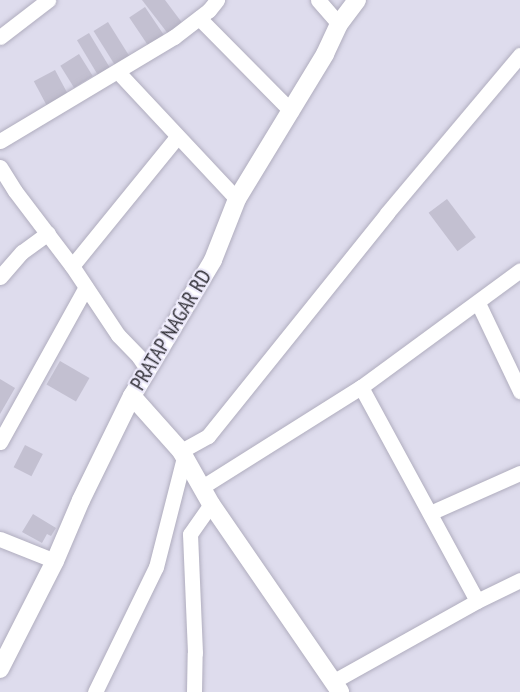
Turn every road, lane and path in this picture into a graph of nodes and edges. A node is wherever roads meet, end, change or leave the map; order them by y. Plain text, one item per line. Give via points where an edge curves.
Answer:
1 (48, 0) edge
2 (217, 0) edge
3 (318, 0) edge
4 (357, 0) edge
5 (198, 18) junction
6 (339, 24) junction
7 (0, 37) edge
8 (520, 55) edge
9 (118, 72) junction
10 (291, 111) junction
11 (177, 137) junction
12 (0, 141) edge
13 (0, 167) edge
14 (237, 199) junction
15 (48, 233) junction
16 (72, 266) junction
17 (520, 270) edge
18 (0, 277) edge
19 (86, 287) junction
20 (478, 303) junction
21 (147, 369) junction
22 (361, 387) junction
23 (520, 391) edge
24 (132, 396) junction
25 (0, 442) edge
26 (182, 454) junction
27 (520, 473) edge
28 (202, 487) junction
29 (211, 504) junction
30 (429, 513) junction
31 (0, 539) edge
32 (55, 561) junction
33 (520, 580) edge
34 (477, 601) junction
35 (0, 669) edge
36 (337, 687) edge
37 (94, 692) edge
38 (194, 692) edge

1 - 7 street
2 - 5 street
3 - 6 street
4 - 6 street, PRATAP NAGAR RD
5 - 9 street
5 - 10 street
6 - 10 street, PRATAP NAGAR RD
8 - 26 street via 208,436
9 - 11 street
9 - 12 street
10 - 14 street, PRATAP NAGAR RD
11 - 14 street
11 - 16 street
13 - 15 street
14 - 21 street, PRATAP NAGAR RD via 213,260
15 - 16 street
15 - 18 street via 22,252
16 - 19 street
17 - 20 street
19 - 21 street
19 - 25 street
20 - 22 street
20 - 23 street
21 - 24 street, PRATAP NAGAR RD
22 - 28 street
22 - 30 street
24 - 26 street
24 - 32 street, PRATAP NAGAR RD
26 - 28 street
26 - 37 street via 156,567
27 - 30 street
28 - 29 street
29 - 36 street
29 - 38 street via 190,534
30 - 34 street
31 - 32 street
32 - 35 street, PRATAP NAGAR RD
33 - 34 street
34 - 36 street

